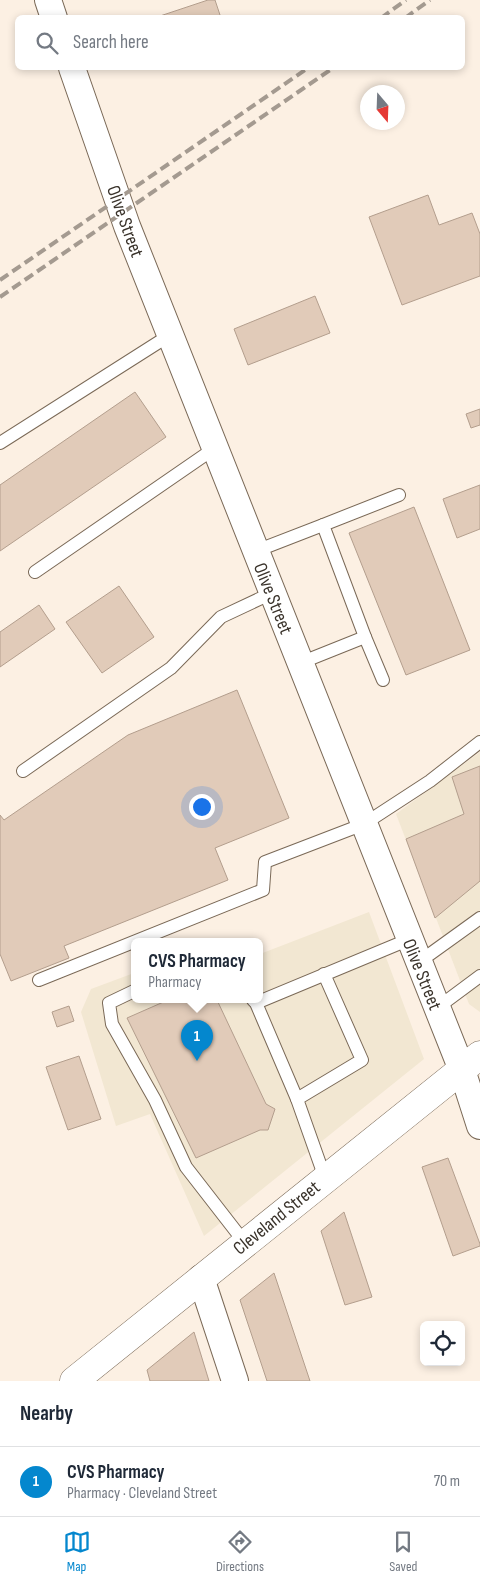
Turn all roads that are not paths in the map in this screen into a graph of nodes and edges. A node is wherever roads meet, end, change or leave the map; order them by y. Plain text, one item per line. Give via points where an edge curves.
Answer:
1 (48, 0) edge
2 (53, 15) edge
3 (73, 70) edge
4 (170, 335) junction
5 (0, 443) edge
6 (215, 448) junction
7 (399, 495) dead end
8 (323, 525) junction
9 (256, 552) junction
10 (35, 572) dead end
11 (272, 593) junction
12 (365, 637) junction
13 (300, 663) junction
14 (383, 680) dead end
15 (480, 742) edge
16 (23, 771) dead end
17 (364, 824) junction
18 (480, 918) edge
19 (144, 938) edge
20 (131, 943) edge
21 (414, 951) junction
22 (324, 974) junction
23 (480, 976) edge
24 (39, 980) dead end
25 (131, 992) edge
26 (263, 998) edge
27 (256, 1003) edge
28 (437, 1008) junction
29 (471, 1063) edge
30 (297, 1099) junction
31 (480, 1126) edge
32 (325, 1178) junction
33 (245, 1243) junction
34 (201, 1278) junction
35 (74, 1381) edge
36 (235, 1381) edge

1 - 2 street
3 - 4 street, Olive Street via 122,213
4 - 5 lane
4 - 6 street, Olive Street
6 - 9 street, Olive Street
6 - 10 lane
7 - 8 lane
8 - 9 lane
8 - 12 lane
9 - 11 street, Olive Street
11 - 13 street, Olive Street
11 - 16 lane via 221,618 171,668
12 - 13 lane
12 - 14 lane
13 - 17 street, Olive Street
15 - 17 lane via 430,781
17 - 19 lane via 266,862 263,890
17 - 21 street, Olive Street
18 - 21 lane
20 - 24 lane
21 - 22 lane
21 - 28 street, Olive Street
22 - 26 lane
22 - 30 lane via 362,1060
23 - 28 lane
25 - 33 lane via 108,1003 112,1024 156,1100 186,1167
27 - 30 lane
28 - 29 street, Olive Street
29 - 31 street, Olive Street
29 - 32 main road, Cleveland Street
30 - 32 lane
32 - 33 main road, Cleveland Street
33 - 34 main road, Cleveland Street
34 - 35 main road, Cleveland Street
34 - 36 street

